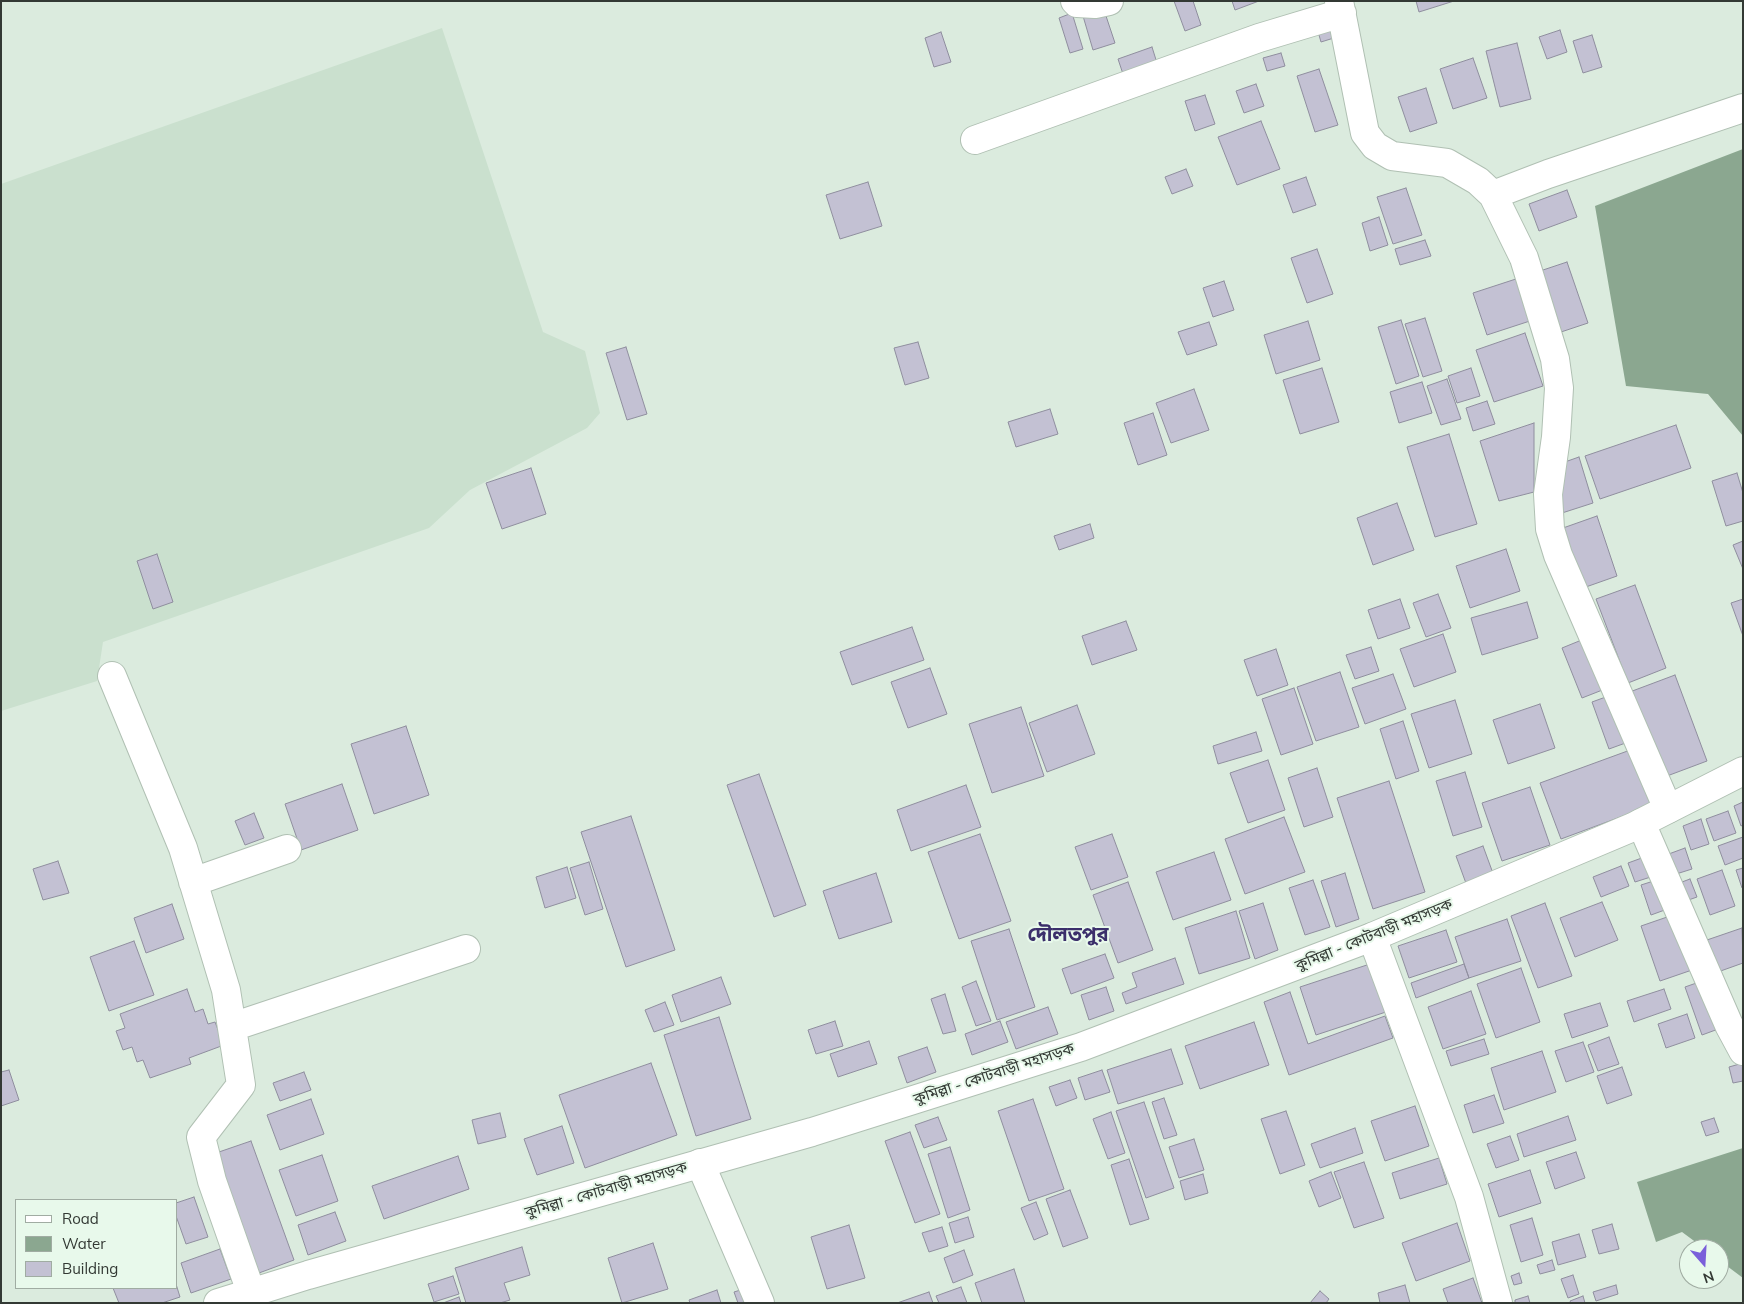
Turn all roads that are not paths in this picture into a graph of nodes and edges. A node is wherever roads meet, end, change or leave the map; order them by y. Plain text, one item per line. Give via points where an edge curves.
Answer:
1 (1075, 1) edge
2 (1109, 1) edge
3 (1340, 7) edge
4 (1743, 108) edge
5 (975, 140) dead end
6 (1492, 195) junction
7 (112, 676) dead end
8 (1743, 771) edge
9 (1668, 810) junction
10 (1641, 823) junction
11 (288, 849) dead end
12 (193, 882) junction
13 (1372, 937) junction
14 (466, 949) dead end
15 (232, 1027) junction
16 (1743, 1051) edge
17 (700, 1164) junction
18 (250, 1292) junction
19 (218, 1303) edge
20 (760, 1303) edge
21 (1498, 1303) edge

1 - 2 street via 1095,4
3 - 5 street
3 - 6 street via 1366,133 1374,146 1392,156 1447,163 1478,181
4 - 6 street
6 - 9 street via 1524,258 1555,359 1560,388 1548,494 1550,529
7 - 12 street via 183,848
8 - 9 street, কুমিল্লা - কোটবাড়ী মহাসড়ক
9 - 10 street, কুমিল্লা - কোটবাড়ী মহাসড়ক
10 - 13 street, কুমিল্লা - কোটবাড়ী মহাসড়ক
10 - 16 street
11 - 12 street
12 - 15 street via 226,990
13 - 17 street, কুমিল্লা - কোটবাড়ী মহাসড়ক via 1081,1047
13 - 21 street via 1469,1197
14 - 15 street
15 - 18 street via 241,1085 201,1137 212,1181
17 - 18 street, কুমিল্লা - কোটবাড়ী মহাসড়ক
17 - 20 street
18 - 19 street, কুমিল্লা - কোটবাড়ী মহাসড়ক

